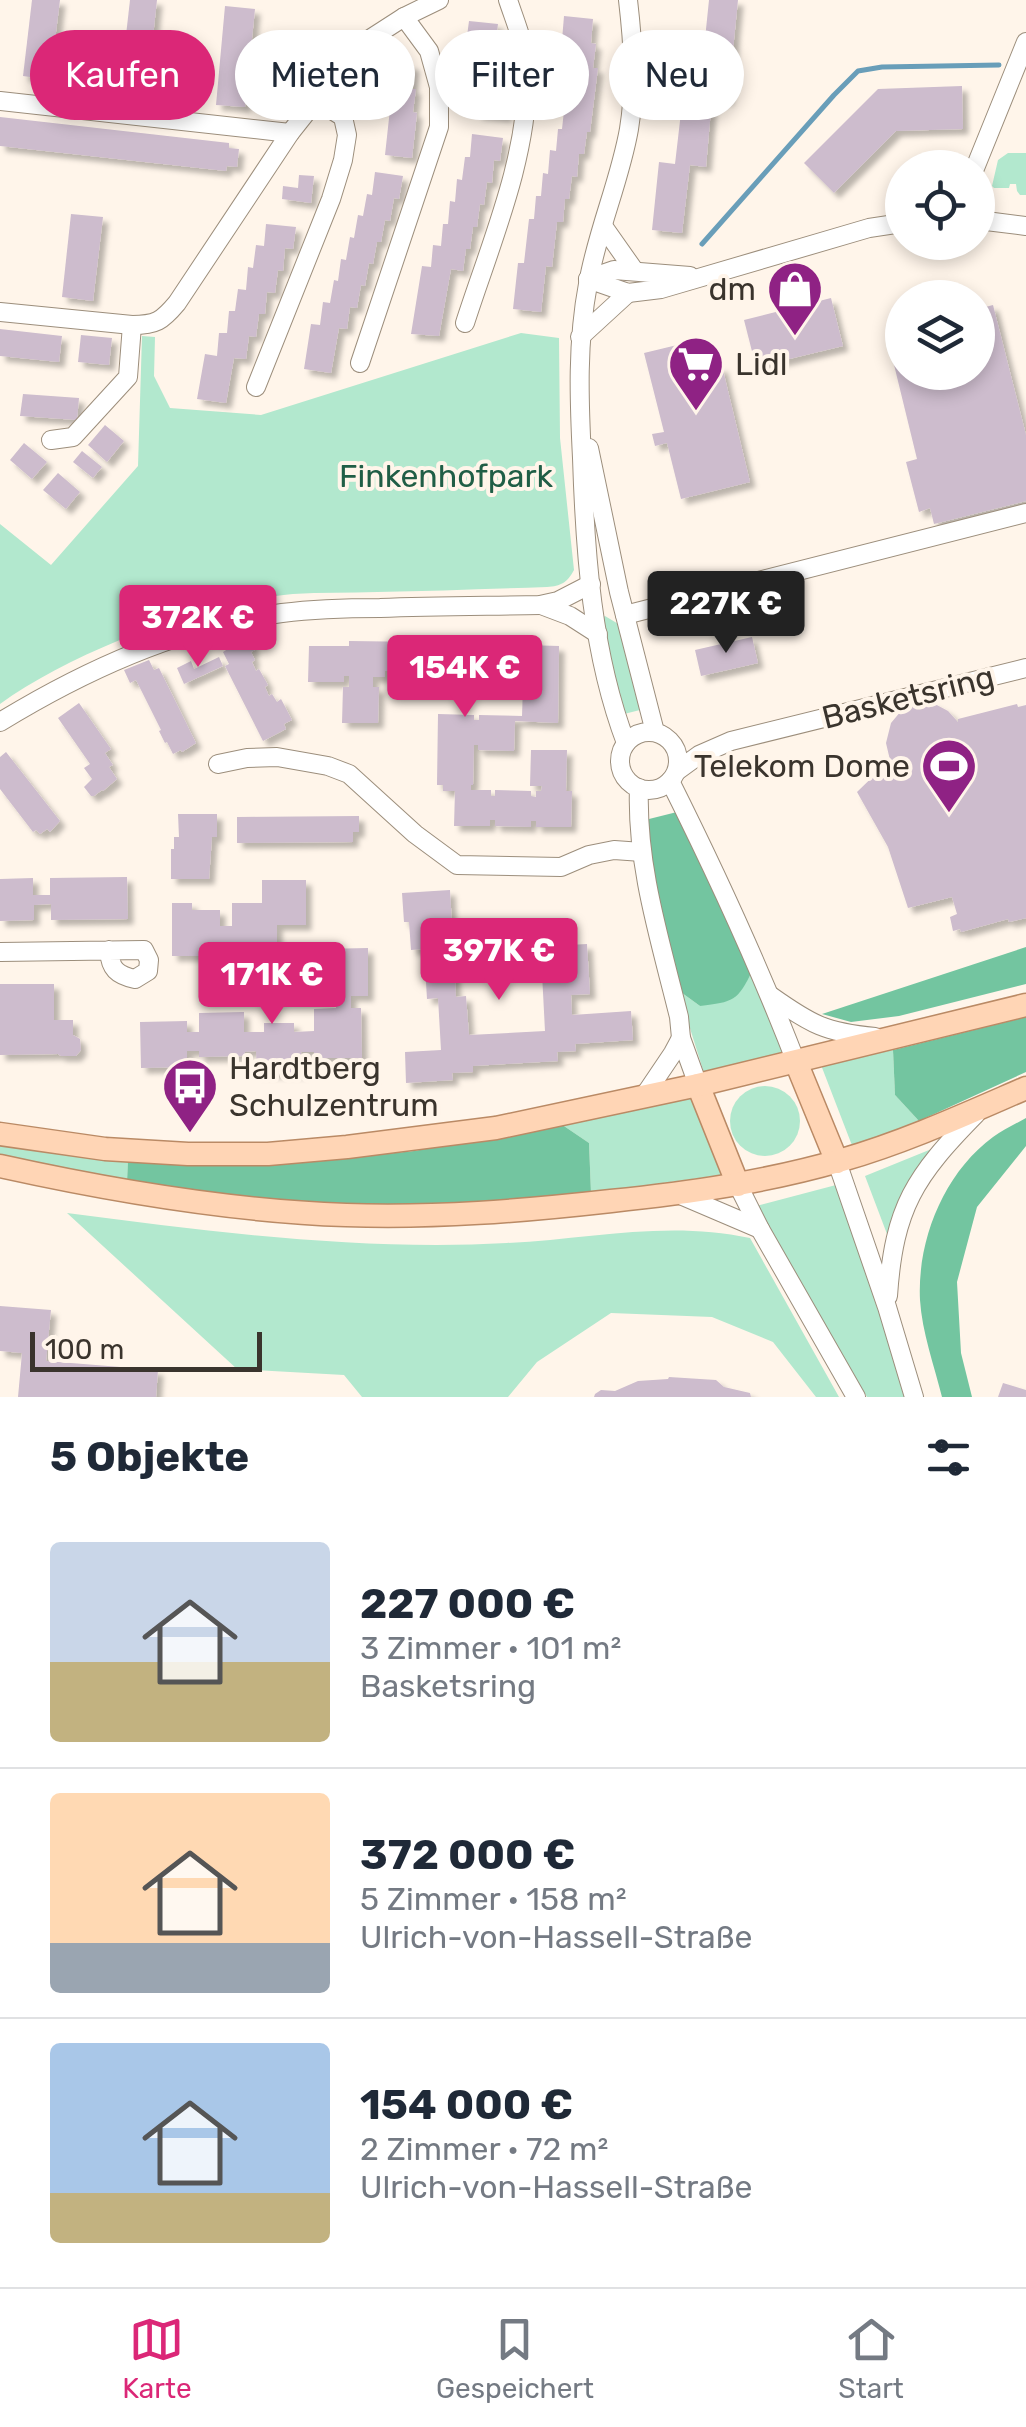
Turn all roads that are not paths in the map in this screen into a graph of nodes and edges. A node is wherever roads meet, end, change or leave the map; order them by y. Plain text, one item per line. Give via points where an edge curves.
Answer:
1 (440, 0) edge
2 (508, 0) edge
3 (628, 0) edge
4 (404, 17) junction
5 (384, 30) edge
6 (1026, 42) edge
7 (0, 101) edge
8 (301, 120) edge
9 (343, 120) edge
10 (290, 134) junction
11 (982, 150) edge
12 (995, 222) edge
13 (603, 226) junction
14 (885, 226) edge
15 (1026, 226) edge
16 (634, 270) junction
17 (700, 277) junction
18 (588, 279) junction
19 (628, 293) junction
20 (0, 312) edge
21 (465, 323) dead end
22 (140, 325) junction
23 (580, 337) junction
24 (360, 363) dead end
25 (256, 388) dead end
26 (579, 399) junction
27 (51, 440) dead end
28 (1026, 513) edge
29 (592, 590) junction
30 (540, 605) junction
31 (625, 615) junction
32 (598, 634) junction
33 (1026, 668) edge
34 (0, 722) edge
35 (655, 732) junction
36 (731, 741) junction
37 (672, 742) junction
38 (626, 743) junction
39 (218, 764) dead end
40 (673, 776) junction
41 (639, 788) junction
42 (642, 852) junction
43 (109, 950) dead end
44 (0, 952) edge
45 (770, 996) junction
46 (1026, 1005) edge
47 (681, 1038) junction
48 (886, 1038) junction
49 (796, 1062) junction
50 (698, 1085) junction
51 (1026, 1088) edge
52 (644, 1096) junction
53 (982, 1107) junction
54 (0, 1134) edge
55 (837, 1162) junction
56 (0, 1166) edge
57 (738, 1184) junction
58 (677, 1194) junction
59 (760, 1229) junction
60 (888, 1306) junction
61 (856, 1397) edge
62 (914, 1397) edge

1 - 4 street
2 - 21 street via 527,73 524,123
3 - 13 street via 633,97
4 - 5 street
4 - 24 street via 428,51 439,87 439,127
6 - 11 street
7 - 10 street
8 - 10 street
9 - 25 street via 347,135 331,199
10 - 22 street via 177,303 164,319
12 - 15 street
13 - 16 street
13 - 18 street
14 - 17 street
16 - 17 street
16 - 18 street
17 - 19 street
18 - 19 street
18 - 23 street
19 - 23 street
20 - 22 street
22 - 27 street via 128,378 73,437
23 - 26 street
26 - 29 street
26 - 31 street
28 - 31 street
29 - 30 street
29 - 31 street
29 - 32 street
30 - 32 street
30 - 34 street via 322,609 245,619 111,663
31 - 35 street
32 - 38 street
33 - 36 street, Basketsring
35 - 37 street
35 - 38 street
36 - 37 street, Basketsring
36 - 40 street, Basketsring
37 - 40 street via 678,761
38 - 41 street via 621,769
39 - 42 street via 276,758 350,774 457,865 561,866 614,850
40 - 41 street via 656,789
40 - 45 street
41 - 42 street
42 - 47 street
43 - 44 street
45 - 48 street via 810,1024
45 - 49 street
46 - 48 main road
47 - 50 street
47 - 52 street
48 - 49 main road
49 - 50 main road
49 - 55 main road
50 - 52 main road
50 - 57 main road
51 - 53 main road
52 - 54 main road via 496,1128 268,1154 105,1149
53 - 55 main road
53 - 60 street via 910,1194 894,1244
55 - 57 main road
55 - 60 street
56 - 58 main road via 198,1202 344,1215 514,1212
57 - 58 main road
57 - 59 street
58 - 59 street
59 - 61 street
60 - 62 street

